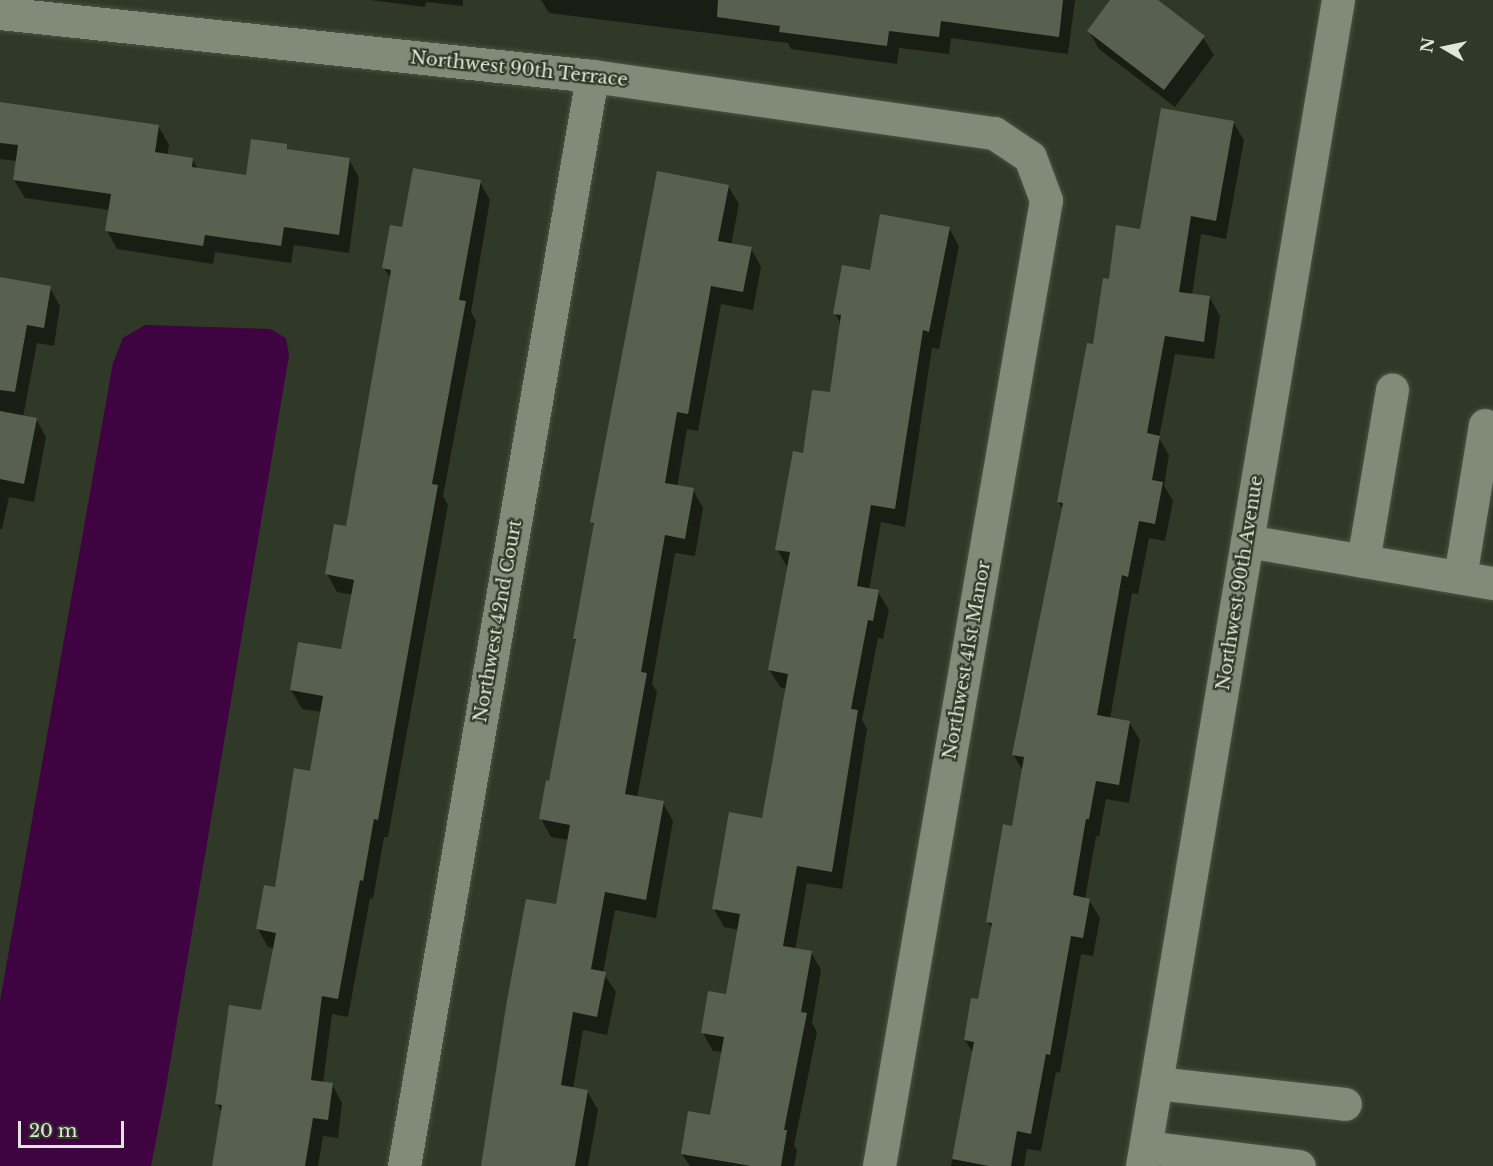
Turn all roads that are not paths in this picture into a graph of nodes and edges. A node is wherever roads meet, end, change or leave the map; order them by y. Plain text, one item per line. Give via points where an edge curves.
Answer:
1 (1338, 0) edge
2 (0, 13) edge
3 (592, 76) junction
4 (1030, 157) joint
5 (1392, 389) dead end
6 (1485, 424) dead end
7 (1247, 541) junction
8 (1363, 561) junction
9 (1460, 577) junction
10 (1493, 583) edge
11 (1156, 1083) junction
12 (1346, 1104) dead end
13 (1144, 1157) edge
14 (404, 1166) edge
15 (879, 1166) edge
16 (1299, 1166) edge

1 - 7 street, Northwest 90th Avenue
2 - 3 street, Northwest 90th Terrace
3 - 4 street, Northwest 90th Terrace via 994,133
3 - 14 street, Northwest 42nd Court
4 - 15 street, Northwest 41st Manor via 1046,200
5 - 8 street
6 - 9 street
7 - 8 street
7 - 11 street, Northwest 90th Avenue
8 - 9 street
9 - 10 street
11 - 12 street
11 - 13 street, Northwest 90th Avenue
13 - 16 street

